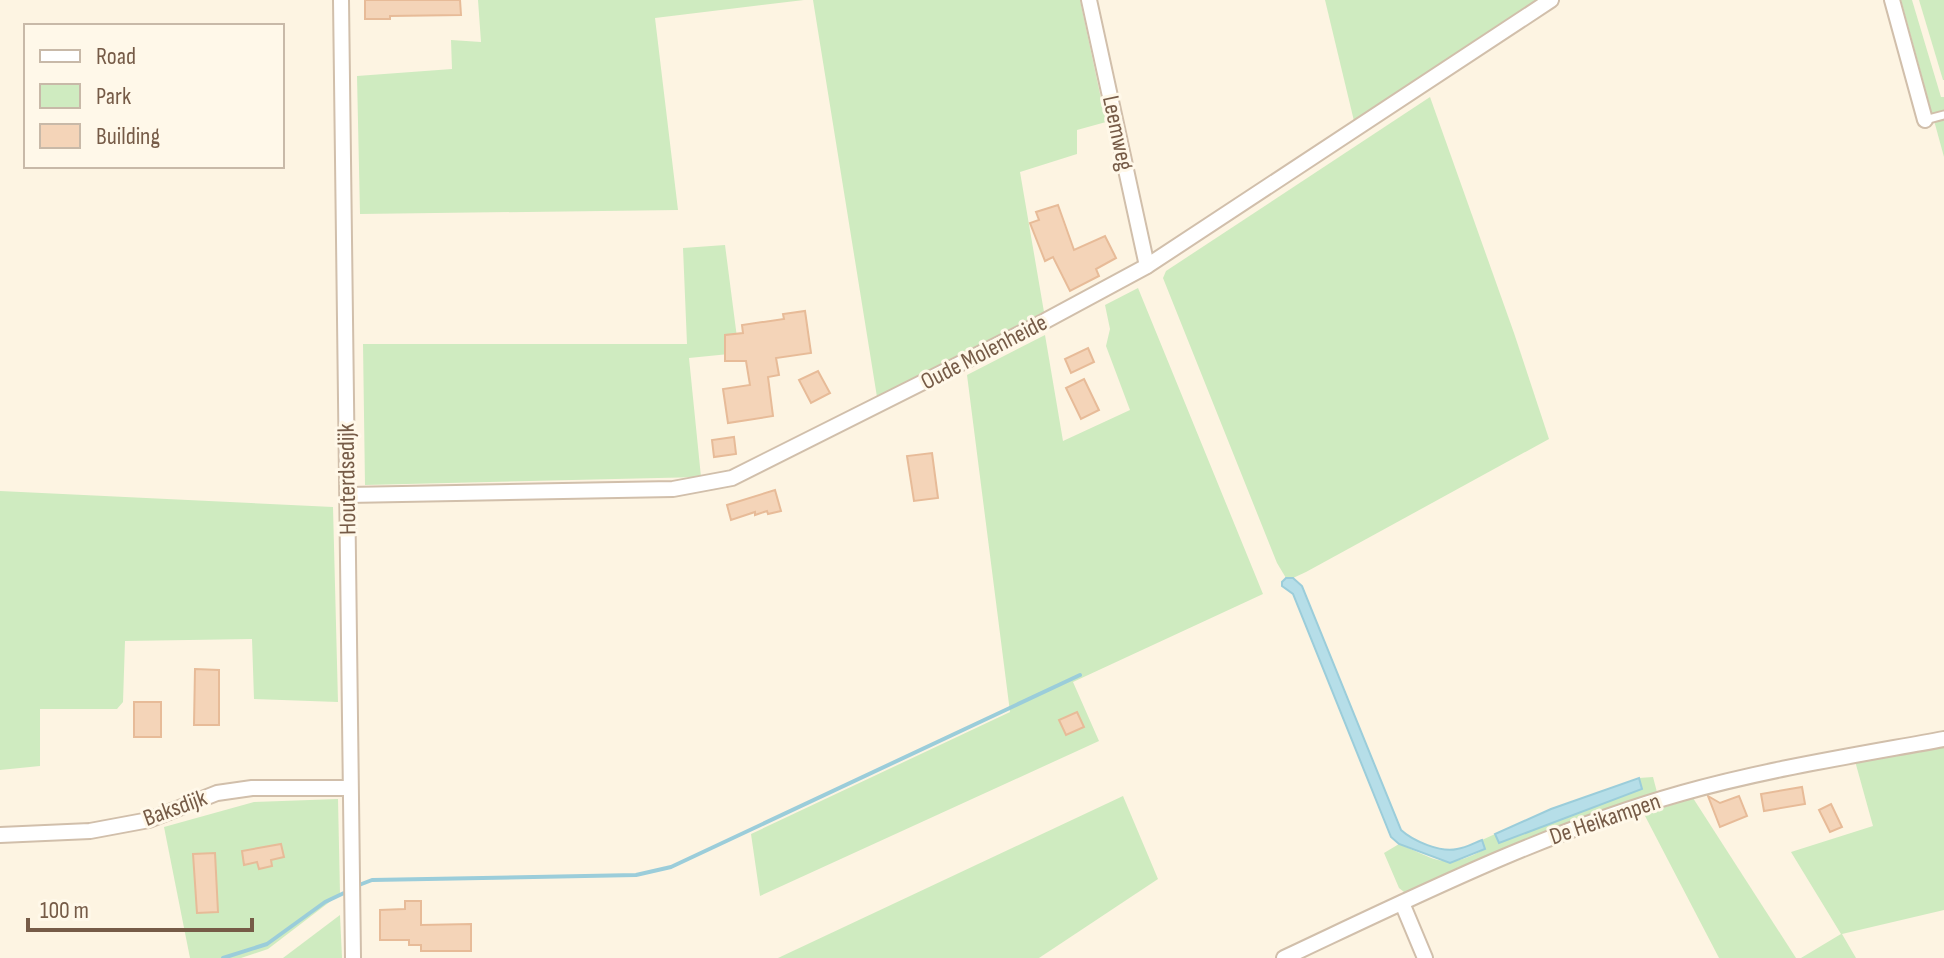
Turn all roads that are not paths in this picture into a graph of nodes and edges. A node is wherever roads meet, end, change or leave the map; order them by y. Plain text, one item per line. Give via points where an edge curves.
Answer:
1 (341, 0) edge
2 (1089, 0) edge
3 (1551, 0) edge
4 (1892, 0) edge
5 (1944, 115) edge
6 (1925, 120) joint
7 (1147, 266) junction
8 (348, 495) junction
9 (1944, 739) edge
10 (350, 788) junction
11 (0, 835) edge
12 (1402, 903) junction
13 (353, 958) edge
14 (1284, 958) edge
15 (1425, 958) edge

1 - 8 street, Houterdsedijk
2 - 7 street, Leemweg
3 - 7 street, Oude Molenheide
4 - 6 street
5 - 6 lane
7 - 8 street, Oude Molenheide via 732,478 673,489
8 - 10 street, Houterdsedijk
9 - 12 street, De Heikampen via 1681,793 1552,836
10 - 11 street, Baksdijk via 229,791 135,823
10 - 13 street, Houterdsedijk
12 - 14 street, De Heikampen
12 - 15 street

